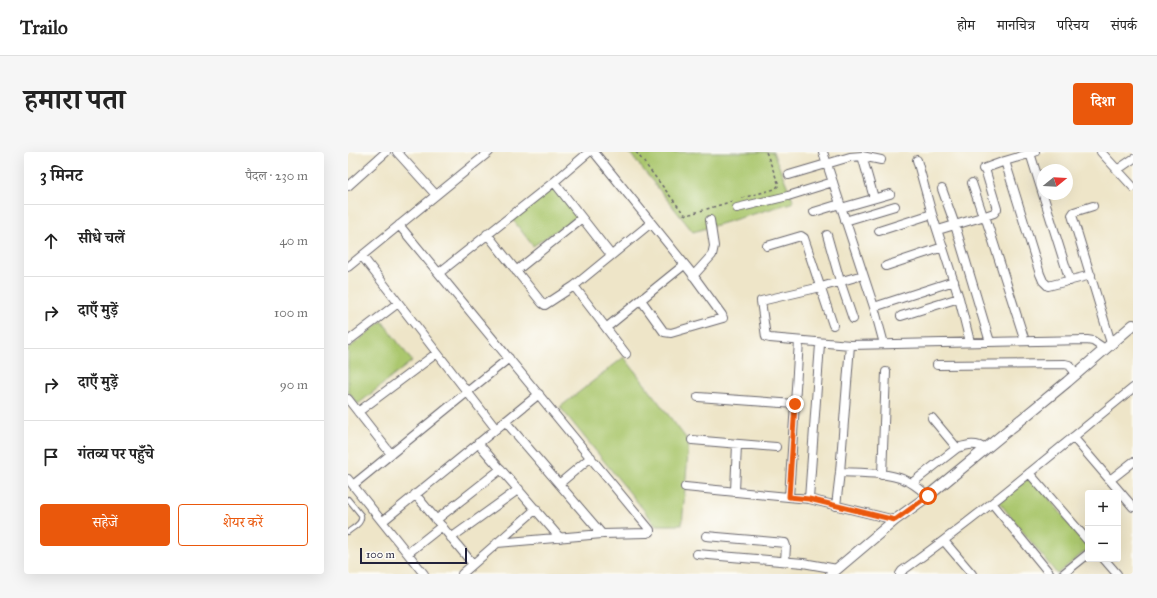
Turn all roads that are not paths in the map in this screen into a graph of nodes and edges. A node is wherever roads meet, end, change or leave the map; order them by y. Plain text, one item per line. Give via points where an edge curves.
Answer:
1 (386, 152) edge
2 (397, 152) edge
3 (589, 152) edge
4 (594, 152) edge
5 (823, 152) edge
6 (1101, 152) edge
7 (487, 153) edge
8 (1032, 153) edge
9 (862, 156) junction
10 (1133, 159) edge
11 (881, 160) dead end
12 (917, 160) dead end
13 (1005, 161) junction
14 (827, 163) junction
15 (1117, 170) junction
16 (789, 175) dead end
17 (554, 182) junction
18 (833, 182) junction
19 (972, 182) dead end
20 (348, 186) edge
21 (1133, 186) edge
22 (942, 189) dead end
23 (890, 194) dead end
24 (436, 195) junction
25 (874, 198) junction
26 (841, 206) junction
27 (895, 206) dead end
28 (1093, 206) dead end
29 (737, 208) dead end
30 (814, 212) dead end
31 (932, 214) junction
32 (984, 216) junction
33 (582, 218) junction
34 (710, 220) dead end
35 (846, 221) junction
36 (651, 222) junction
37 (399, 225) junction
38 (955, 225) junction
39 (938, 230) junction
40 (879, 231) dead end
41 (487, 234) junction
42 (827, 235) dead end
43 (767, 246) dead end
44 (943, 247) junction
45 (611, 255) junction
46 (362, 256) junction
47 (684, 265) junction
48 (886, 266) dead end
49 (348, 267) edge
50 (516, 271) junction
51 (439, 273) junction
52 (863, 275) junction
53 (1091, 275) junction
54 (693, 276) junction
55 (840, 281) junction
56 (954, 281) junction
57 (1070, 281) junction
58 (574, 286) junction
59 (820, 287) junction
60 (960, 298) junction
61 (641, 300) junction
62 (398, 303) junction
63 (874, 307) junction
64 (901, 316) dead end
65 (853, 319) dead end
66 (833, 325) dead end
67 (1133, 325) edge
68 (606, 328) junction
69 (348, 341) edge
70 (799, 341) junction
71 (1025, 341) junction
72 (970, 342) junction
73 (990, 342) junction
74 (820, 344) junction
75 (884, 344) junction
76 (850, 345) junction
77 (1108, 346) junction
78 (437, 353) junction
79 (626, 354) dead end
80 (509, 358) junction
81 (937, 365) dead end
82 (886, 372) dead end
83 (1077, 374) junction
84 (1133, 388) edge
85 (467, 392) junction
86 (539, 394) junction
87 (698, 397) dead end
88 (348, 399) edge
89 (795, 404) junction
90 (358, 412) junction
91 (932, 418) dead end
92 (506, 421) junction
93 (496, 429) junction
94 (1073, 437) junction
95 (692, 440) dead end
96 (478, 443) junction
97 (737, 444) junction
98 (776, 447) dead end
99 (957, 448) junction
100 (985, 449) junction
101 (391, 454) junction
102 (591, 457) junction
103 (1133, 462) edge
104 (501, 469) junction
105 (840, 472) junction
106 (1029, 473) junction
107 (882, 475) junction
108 (1110, 480) junction
109 (350, 482) edge
110 (912, 483) junction
111 (559, 484) junction
112 (685, 488) dead end
113 (518, 489) junction
114 (735, 491) junction
115 (415, 494) junction
116 (928, 496) junction
117 (789, 497) junction
118 (348, 499) edge
119 (809, 499) junction
120 (992, 503) junction
121 (836, 506) junction
122 (1133, 507) edge
123 (536, 509) junction
124 (895, 520) junction
125 (382, 521) junction
126 (439, 523) junction
127 (348, 532) edge
128 (602, 534) junction
129 (706, 536) dead end
130 (451, 538) junction
131 (560, 538) junction
132 (1085, 538) edge
133 (944, 541) junction
134 (497, 543) junction
135 (408, 553) junction
136 (697, 554) dead end
137 (1085, 556) edge
138 (785, 561) junction
139 (1107, 562) edge
140 (474, 564) junction
141 (834, 571) edge
142 (424, 574) edge
143 (462, 574) edge
144 (900, 574) edge
145 (972, 574) edge
146 (1050, 574) edge
147 (1063, 574) edge
148 (1117, 574) edge

1 - 20 street
2 - 24 street
3 - 17 street
4 - 36 street
5 - 14 street
6 - 15 street
7 - 24 street
8 - 13 street
8 - 57 street
9 - 11 street
9 - 14 street
9 - 25 street
10 - 15 street
12 - 31 street
13 - 32 street via 984,169 997,209 994,213
13 - 57 street via 1040,274 1048,286
14 - 16 street
14 - 18 street
15 - 21 street
17 - 33 street
17 - 41 street
18 - 26 street
18 - 29 street via 793,195
19 - 32 street
22 - 38 street
23 - 25 street
24 - 37 street
25 - 26 street
26 - 30 street
26 - 35 street
27 - 35 street
28 - 53 street via 1072,215
31 - 39 street
31 - 40 street
32 - 38 street
32 - 71 street
33 - 45 street
33 - 50 street
34 - 54 street via 714,246 712,256
35 - 52 street
36 - 45 street
36 - 47 street
37 - 46 street
37 - 51 street
38 - 39 street
38 - 73 street
39 - 44 street
41 - 50 street
41 - 51 street
42 - 55 street
43 - 59 street via 802,236
44 - 48 street
44 - 56 street
45 - 58 street
46 - 49 street
46 - 62 street
47 - 54 street
47 - 61 street
50 - 58 street via 545,305
51 - 80 street
52 - 55 street
52 - 63 street
53 - 57 street
53 - 77 street
54 - 61 street via 722,315 722,320 667,333
55 - 59 street
55 - 65 street
56 - 60 street
56 - 63 street
58 - 68 street
59 - 66 street
59 - 70 street via 761,301 766,337
60 - 64 street
60 - 72 street
61 - 68 street
62 - 69 street
62 - 78 street
63 - 75 street
67 - 77 street
68 - 79 street
70 - 74 street
70 - 89 street
71 - 73 street
71 - 77 street via 1087,340
72 - 73 street
72 - 75 street
74 - 76 street
74 - 119 street
75 - 76 street
76 - 105 street
77 - 83 street
78 - 85 street
78 - 90 street
80 - 85 street
80 - 86 street
81 - 83 street via 1065,364
82 - 107 street
83 - 100 street
84 - 94 street
85 - 93 street
85 - 101 street
86 - 92 street
86 - 102 street
87 - 89 street
88 - 90 street
89 - 117 street
90 - 101 street
91 - 99 street
92 - 93 street
92 - 111 street
93 - 96 street
94 - 106 street
94 - 108 street
95 - 97 street
96 - 104 street
96 - 115 street
97 - 98 street
97 - 114 street
99 - 100 street via 977,444
99 - 110 street
100 - 116 street
101 - 109 street
102 - 111 street
102 - 128 street via 650,530 647,533
103 - 108 street
104 - 113 street
104 - 126 street
105 - 107 street
105 - 121 street
106 - 120 street
106 - 132 street
107 - 110 street via 905,479
108 - 122 street
109 - 125 street
110 - 116 street
111 - 128 street
112 - 114 street
113 - 123 street
113 - 130 street
114 - 117 street
115 - 125 street
115 - 126 street
116 - 124 street
117 - 119 street
118 - 127 lane via 362,518
119 - 121 street
120 - 133 street
120 - 146 street
121 - 124 street
123 - 131 street
123 - 134 street
124 - 141 street
125 - 135 street
126 - 130 street
126 - 135 street
128 - 131 street
129 - 138 street via 785,542
130 - 140 street
131 - 134 street
133 - 144 street
133 - 145 street
134 - 140 street
135 - 142 street
136 - 138 street
137 - 147 street
138 - 141 street
139 - 148 street
140 - 143 street

